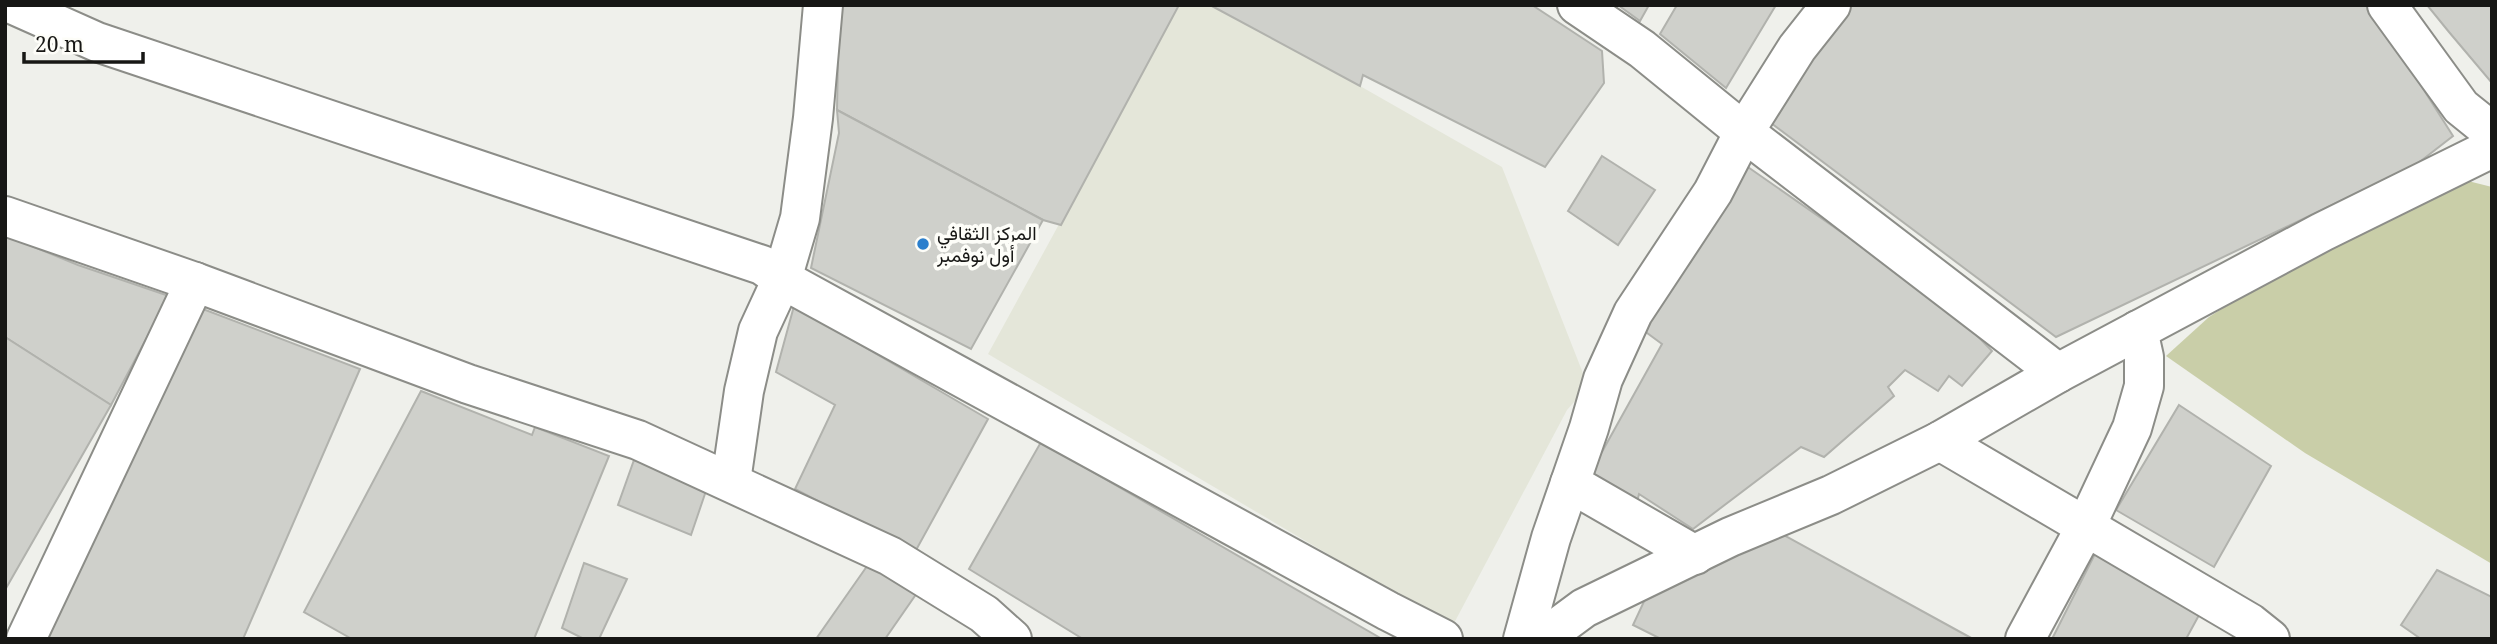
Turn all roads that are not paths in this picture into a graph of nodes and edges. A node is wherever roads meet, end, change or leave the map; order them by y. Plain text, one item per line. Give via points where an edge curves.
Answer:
1 (14, 5) edge
2 (823, 5) edge
3 (1577, 5) edge
4 (1831, 5) edge
5 (2387, 5) edge
6 (1744, 132) junction
7 (2492, 132) edge
8 (2492, 149) edge
9 (5, 216) edge
10 (782, 279) junction
11 (195, 282) junction
12 (2138, 330) junction
13 (2058, 373) junction
14 (1940, 441) junction
15 (731, 481) junction
16 (1570, 483) junction
17 (2086, 526) junction
18 (1695, 555) junction
19 (26, 639) edge
20 (1012, 639) edge
21 (1443, 639) edge
22 (1523, 639) edge
23 (1542, 639) edge
24 (2025, 639) edge
25 (2270, 639) edge

1 - 10 street via 97,42 762,265
2 - 10 street via 800,218
3 - 6 street via 1642,49
4 - 6 street via 1797,48
5 - 7 street via 2461,107
6 - 13 street
6 - 16 street via 1713,192 1633,313 1603,379
8 - 12 street
9 - 11 street
10 - 15 street via 758,331
10 - 21 street
11 - 15 street via 467,384 638,440
11 - 19 street
12 - 13 street
12 - 17 street via 2144,386 2132,428
13 - 14 street
14 - 17 street
14 - 18 street
15 - 20 street via 890,556 984,614
16 - 18 street
16 - 22 street
17 - 24 street
17 - 25 street
18 - 23 street via 1584,608

